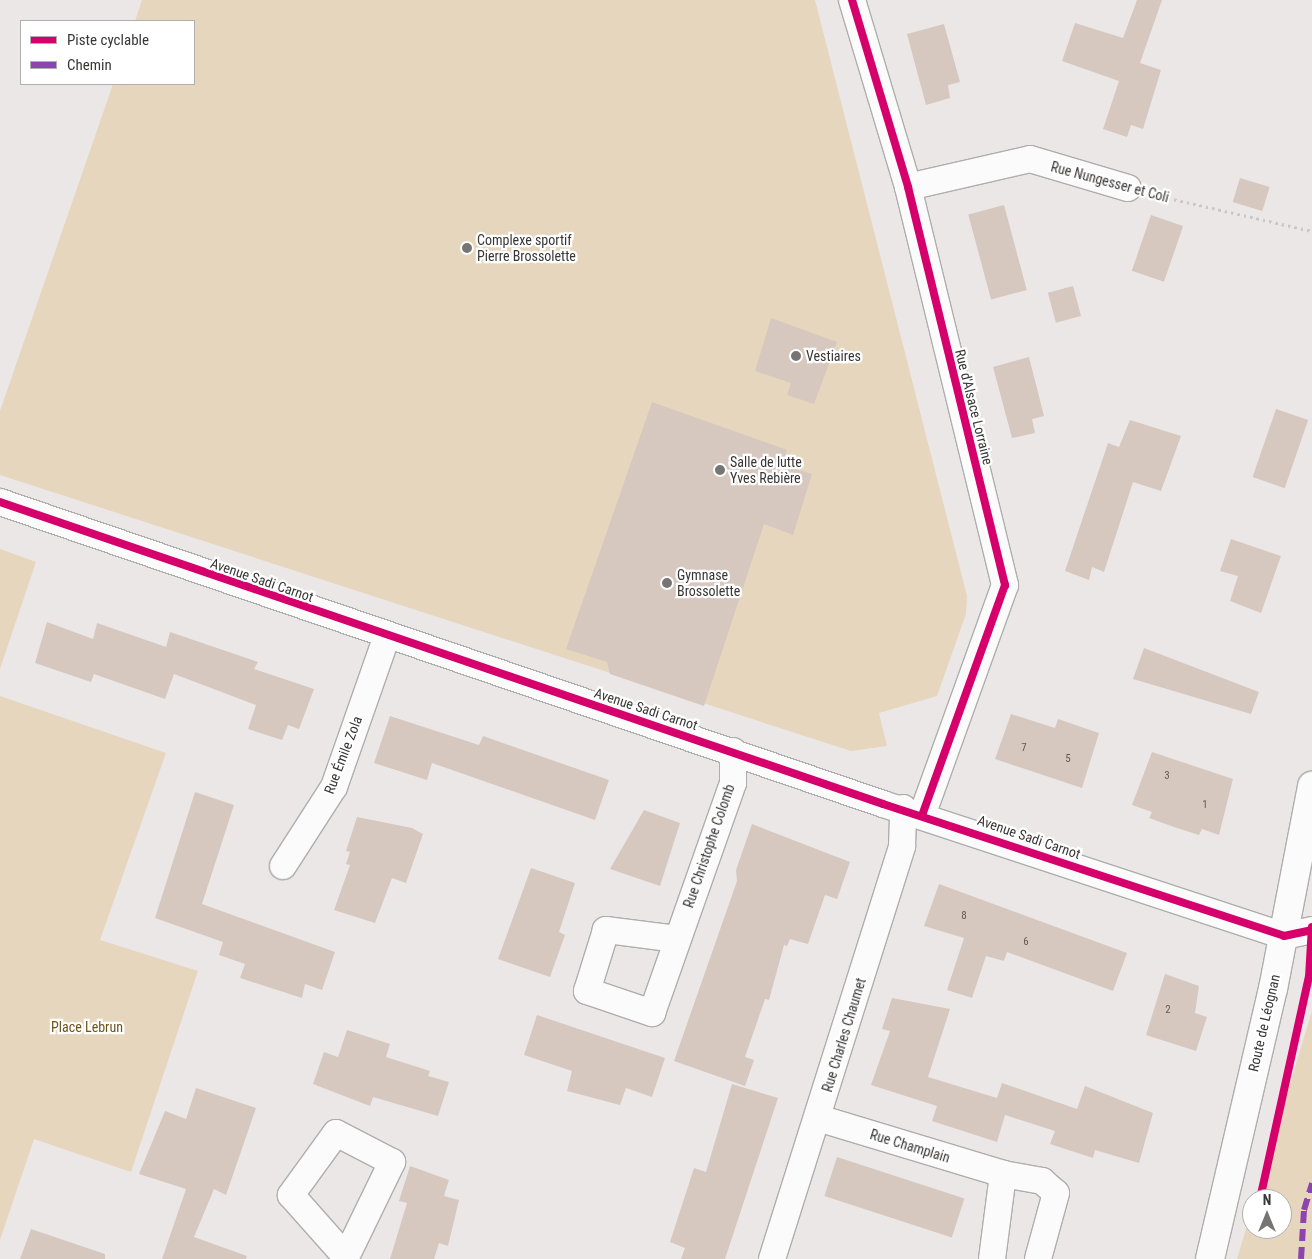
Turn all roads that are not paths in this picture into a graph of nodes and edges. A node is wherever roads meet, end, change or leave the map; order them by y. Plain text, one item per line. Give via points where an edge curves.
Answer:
1 (852, 0) edge
2 (908, 187) junction
3 (1128, 188) road end
4 (0, 502) edge
5 (387, 636) junction
6 (733, 751) junction
7 (1312, 786) edge
8 (912, 811) junction
9 (283, 866) dead end
10 (1312, 930) edge
11 (1284, 936) junction
12 (677, 939) dead end
13 (818, 1118) junction
14 (1003, 1174) junction
15 (772, 1259) edge
16 (992, 1259) edge
17 (1038, 1259) edge
18 (1210, 1259) edge

1 - 2 street, Rue d'Alsace Lorraine
2 - 3 street, Rue Nungesser et Coli via 1030,159
2 - 8 street, Rue d'Alsace Lorraine via 1005,585
4 - 5 street, Avenue Sadi Carnot
5 - 6 street, Avenue Sadi Carnot
5 - 9 street, Rue Émile Zola via 334,787
6 - 8 street, Avenue Sadi Carnot
6 - 12 street, Rue Christophe Colomb via 733,783
7 - 11 main road, Route de Léognan
8 - 11 street, Avenue Sadi Carnot
8 - 13 street, Rue Charles Chaumet
10 - 11 street
11 - 18 main road, Route de Léognan
13 - 14 street, Rue Champlain
13 - 15 street, Rue Charles Chaumet
14 - 16 street
14 - 17 street, Rue Champlain via 1042,1181 1056,1193

